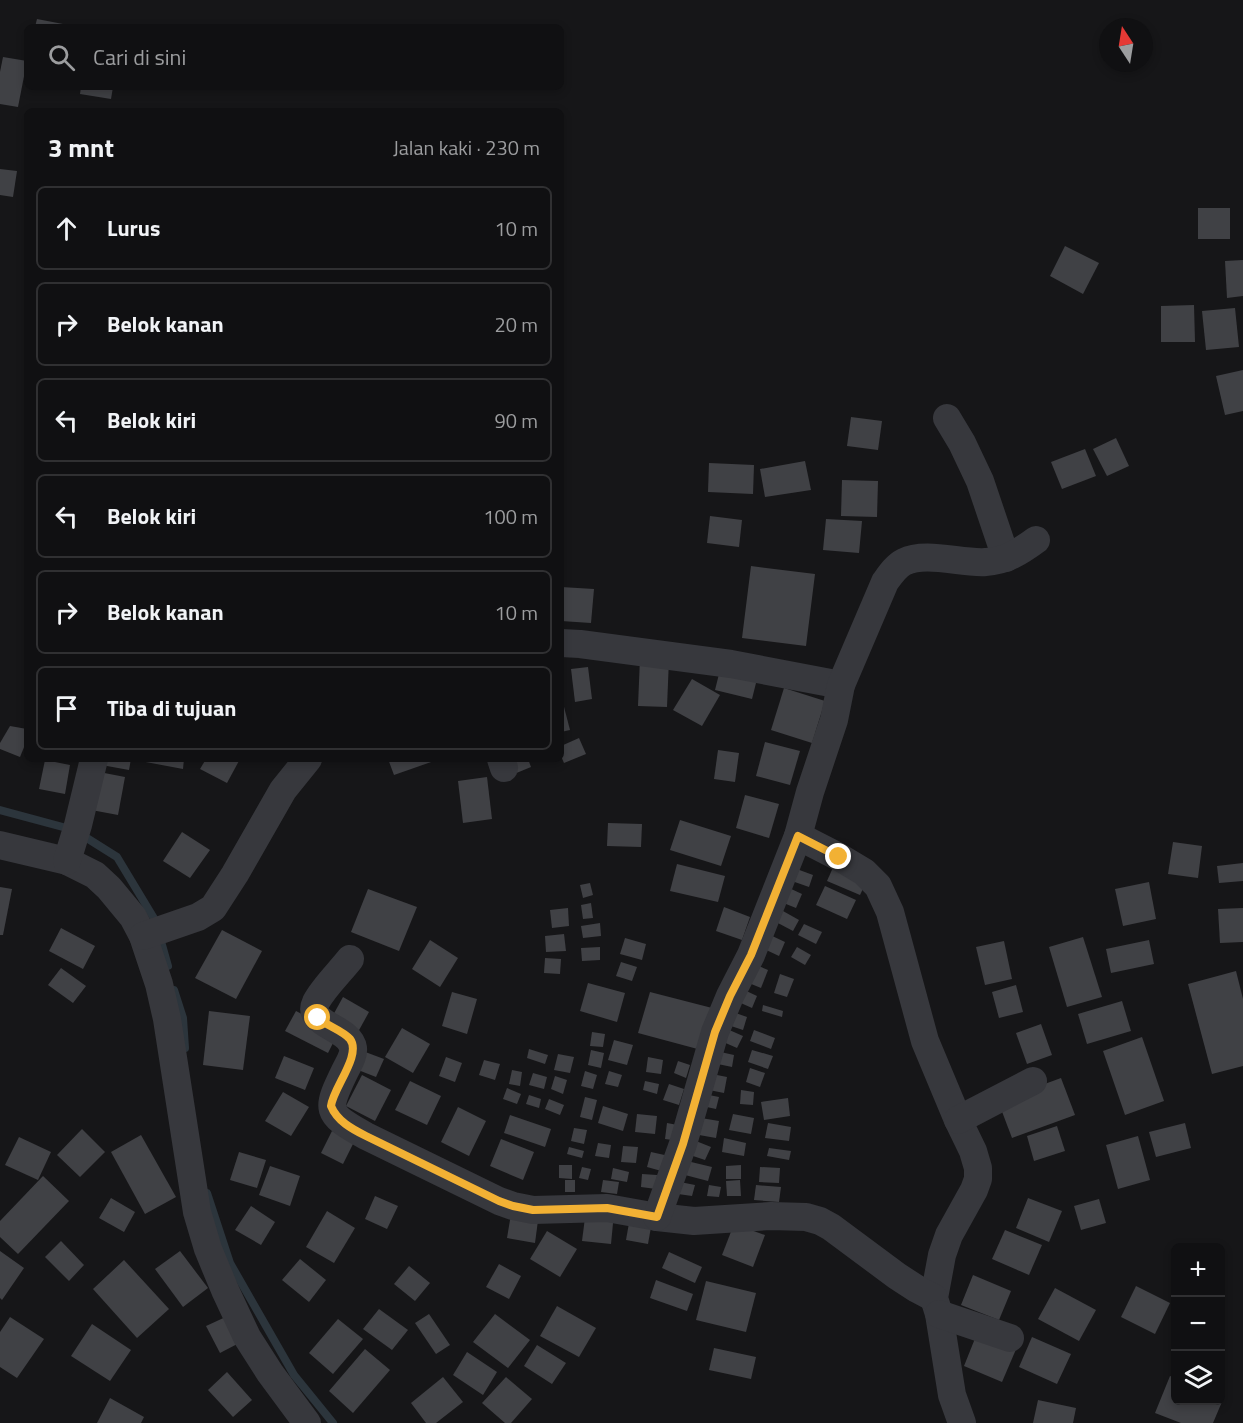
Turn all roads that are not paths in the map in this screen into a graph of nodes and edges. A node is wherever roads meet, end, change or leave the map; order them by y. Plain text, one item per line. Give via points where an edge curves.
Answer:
1 (947, 418) dead end
2 (1036, 540) dead end
3 (1006, 558) junction
4 (564, 643) edge
5 (841, 685) junction
6 (93, 762) edge
7 (306, 762) edge
8 (798, 836) junction
9 (73, 841) junction
10 (0, 845) edge
11 (153, 933) junction
12 (350, 960) dead end
13 (1033, 1081) dead end
14 (957, 1120) junction
15 (657, 1217) junction
16 (936, 1306) junction
17 (1010, 1338) dead end
18 (307, 1423) edge
19 (962, 1423) edge

1 - 3 street via 980,481
2 - 3 street
3 - 5 street via 970,562 915,558 903,562 885,582
4 - 5 street via 730,664
5 - 8 street
6 - 9 street
7 - 11 street via 283,790 213,908
8 - 14 street via 864,872 878,886 890,912 925,1041
8 - 15 street via 751,955 715,1032
9 - 10 street
9 - 11 street via 132,917
11 - 18 street via 197,1212 208,1250 247,1337
12 - 15 street via 314,1007 318,1018 344,1034 353,1046 351,1060 332,1100 338,1118 366,1136 513,1206 533,1210 607,1208
13 - 14 street
14 - 16 street via 973,1151 978,1179 942,1255
15 - 16 street via 694,1221 795,1216 820,1221
16 - 17 street
16 - 19 street via 952,1395

